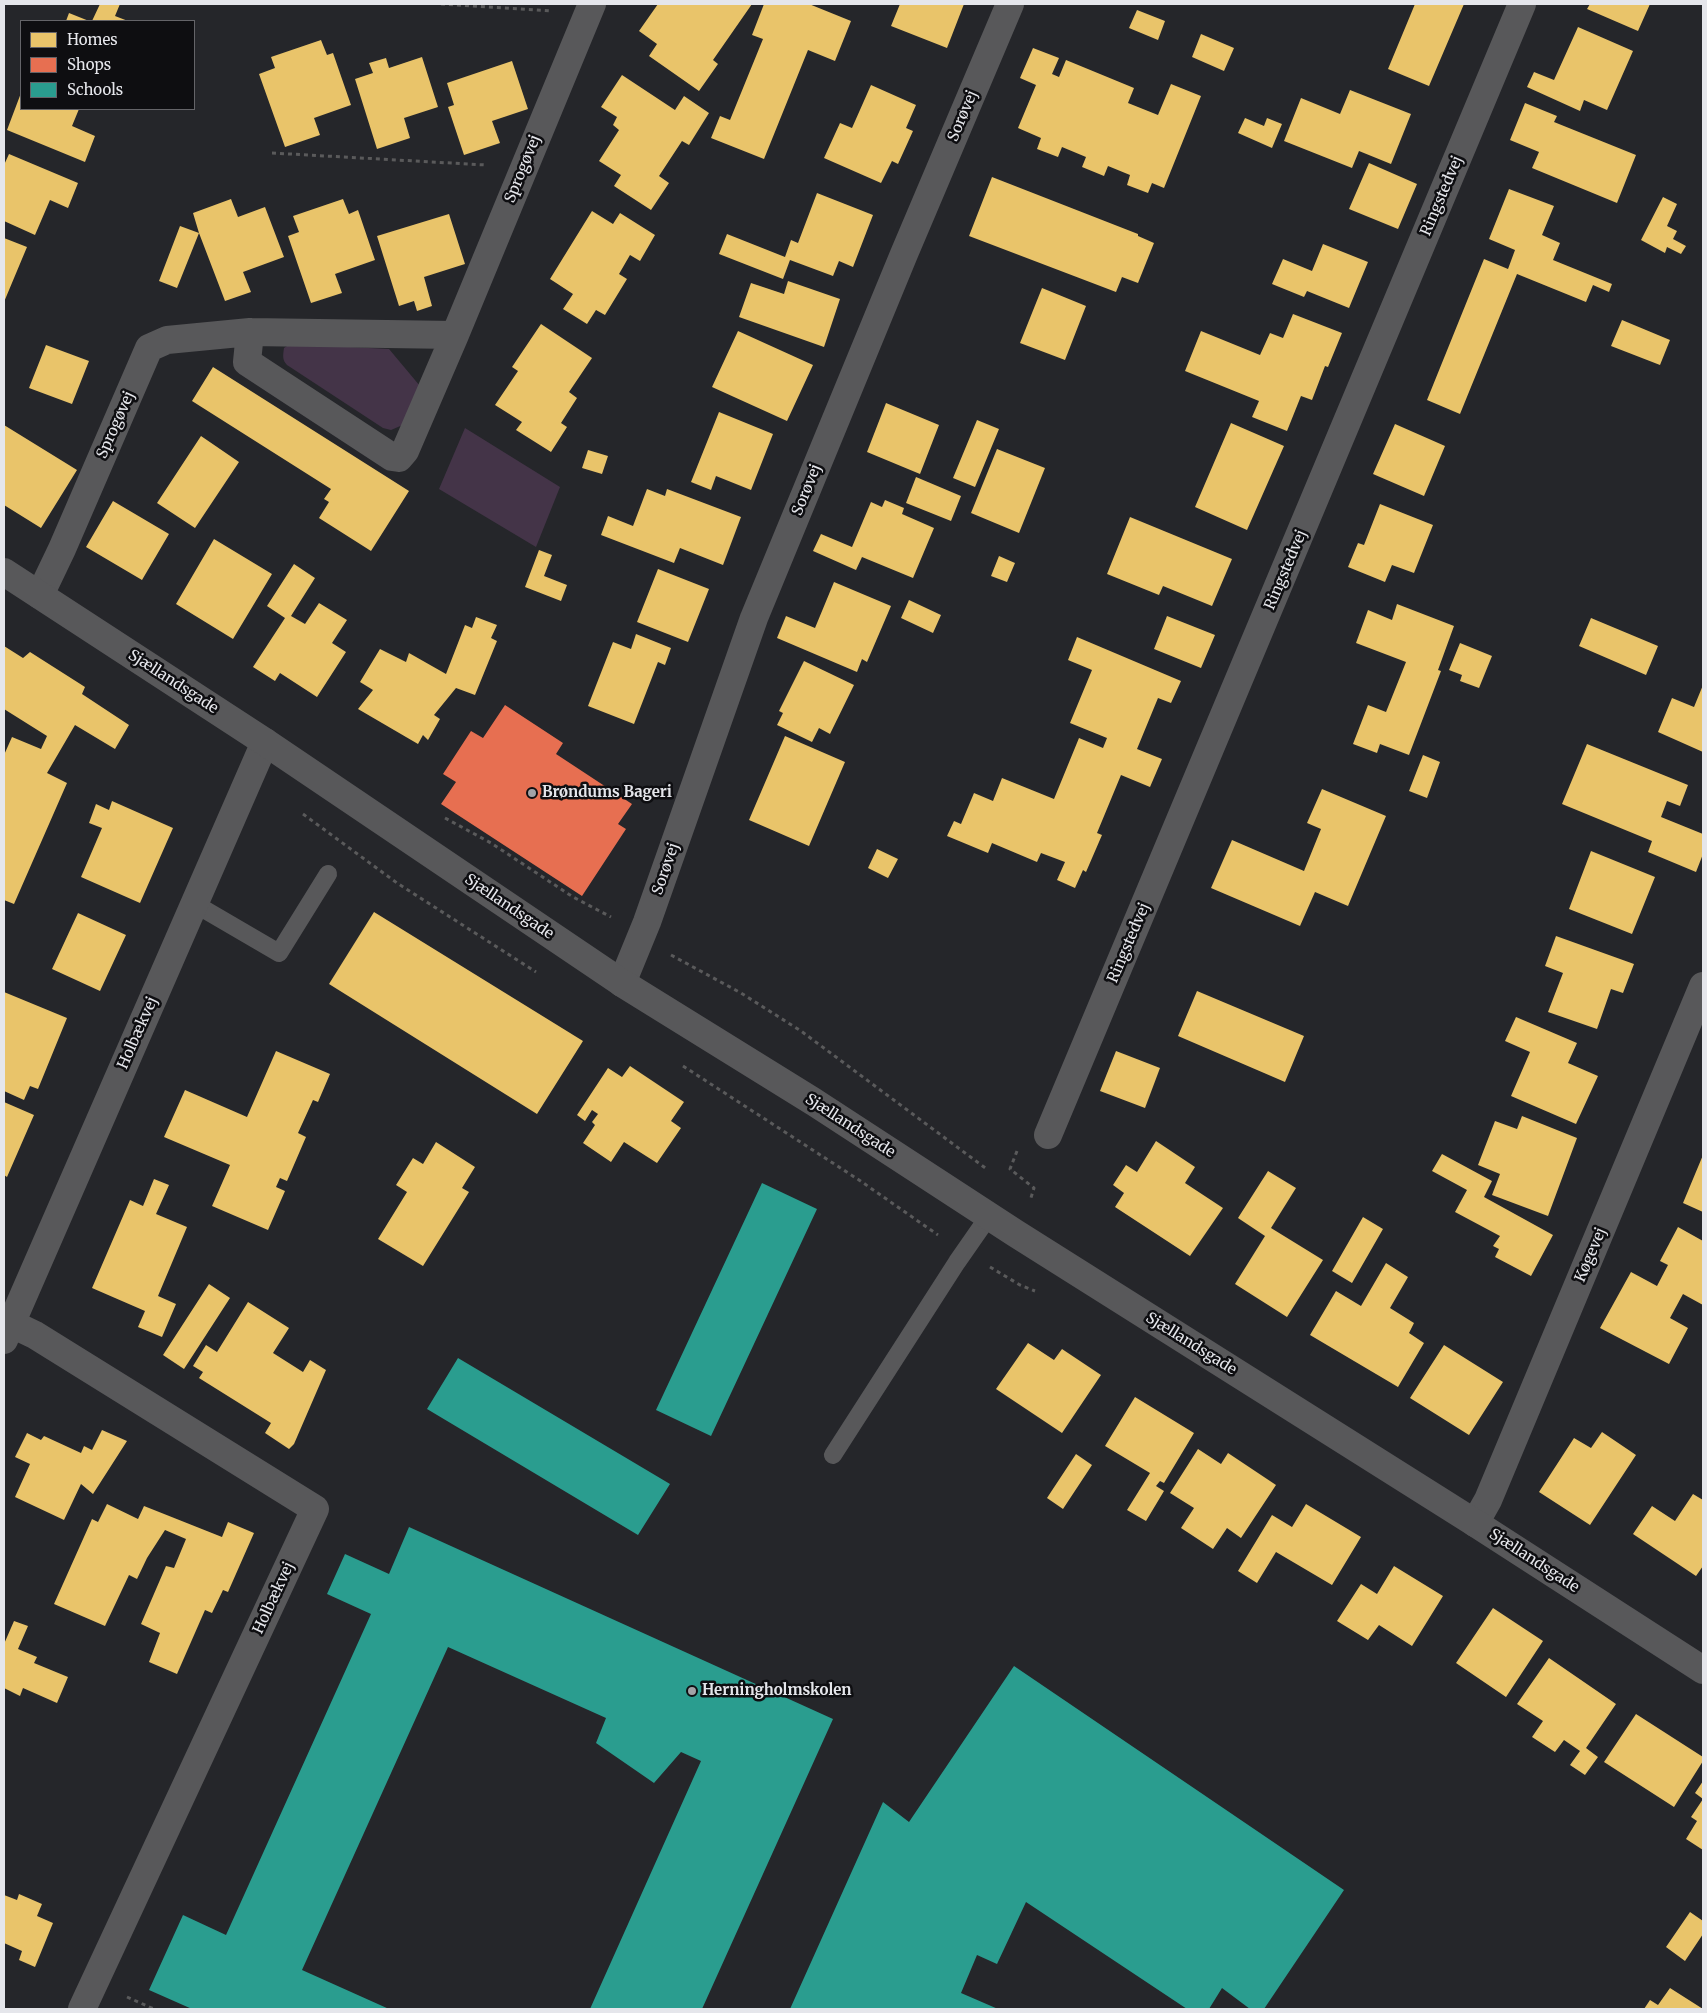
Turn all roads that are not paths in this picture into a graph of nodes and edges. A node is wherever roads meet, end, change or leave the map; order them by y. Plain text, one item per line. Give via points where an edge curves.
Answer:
1 (1010, 4) edge
2 (1522, 4) edge
3 (590, 8) edge
4 (250, 332) junction
5 (455, 335) junction
6 (4, 572) edge
7 (40, 595) junction
8 (265, 742) junction
9 (328, 874) dead end
10 (195, 904) junction
11 (622, 983) junction
12 (1703, 986) edge
13 (1048, 1135) road end
14 (989, 1216) junction
15 (8, 1333) edge
16 (833, 1455) dead end
17 (1475, 1523) junction
18 (1703, 1670) edge
19 (82, 2009) edge

1 - 11 street, Sorøvej via 754,618 647,922
2 - 13 street, Ringstedvej
3 - 5 street, Sprogøvej
4 - 5 street, Sprogøvej
4 - 5 street, Sprogøvej via 247,362 392,457 399,458 405,451
4 - 7 street, Sprogøvej via 167,340 150,348
6 - 7 street, Sjællandsgade
7 - 8 street, Sjællandsgade
8 - 10 street, Holbækvej
8 - 11 street, Sjællandsgade
9 - 10 lane via 279,953
10 - 15 street, Holbækvej
11 - 14 street, Sjællandsgade
12 - 17 street, Køgevej via 1488,1500
14 - 16 lane
14 - 17 street, Sjællandsgade
15 - 19 street, Holbækvej via 35,1335 315,1509
17 - 18 street, Sjællandsgade

